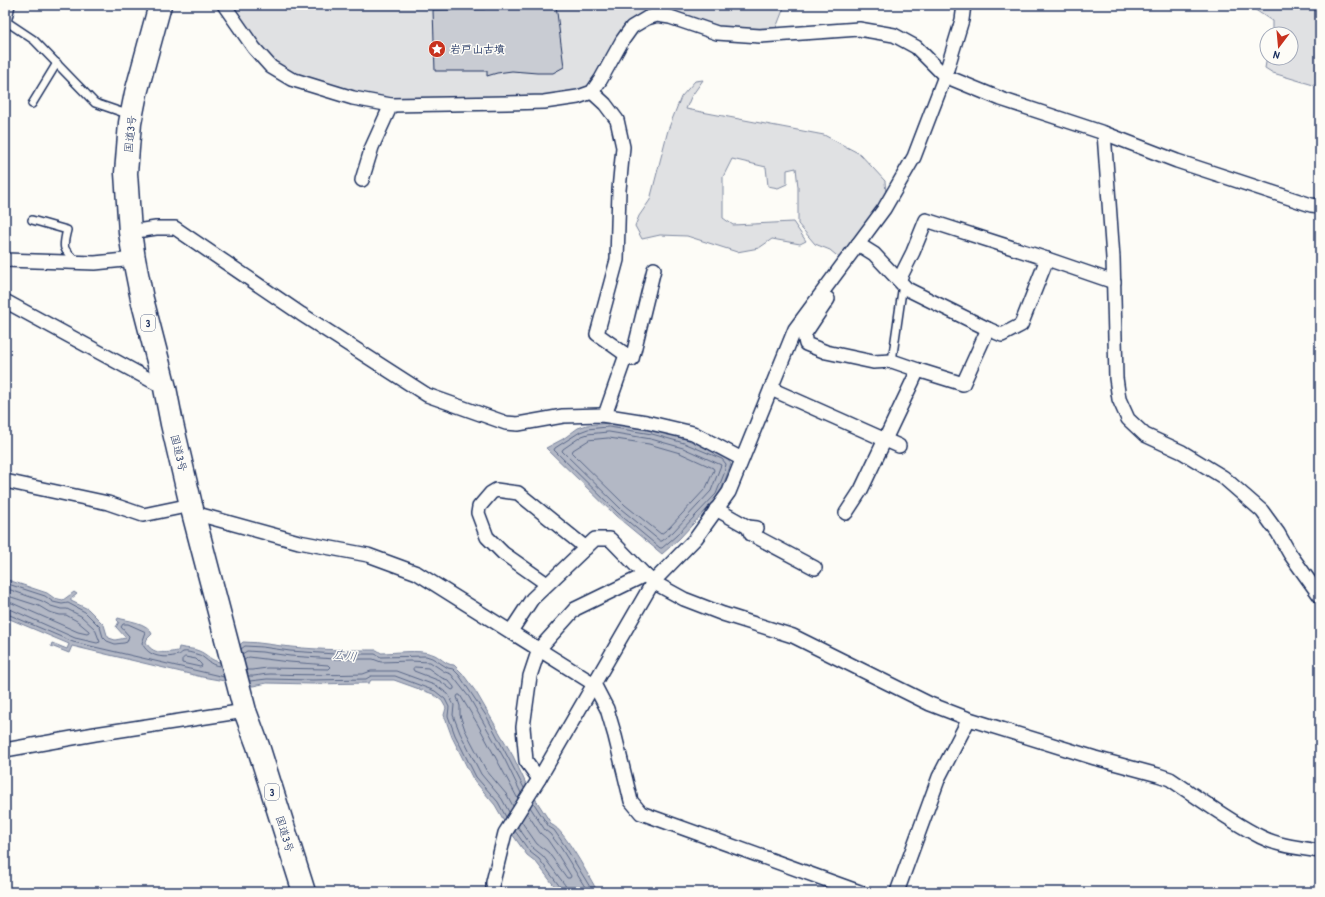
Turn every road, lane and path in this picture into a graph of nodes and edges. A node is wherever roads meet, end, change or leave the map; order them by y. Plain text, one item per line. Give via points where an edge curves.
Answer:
1 (11, 5) edge
2 (160, 5) edge
3 (224, 5) edge
4 (964, 5) edge
5 (57, 63) junction
6 (946, 76) junction
7 (592, 92) junction
8 (32, 104) dead end
9 (391, 106) junction
10 (132, 115) junction
11 (1104, 133) junction
12 (362, 180) dead end
13 (1320, 206) edge
14 (32, 220) dead end
15 (130, 232) junction
16 (858, 244) junction
17 (134, 259) junction
18 (1047, 259) junction
19 (5, 260) edge
20 (78, 262) junction
21 (843, 264) junction
22 (654, 269) dead end
23 (901, 282) junction
24 (1114, 282) junction
25 (5, 301) edge
26 (988, 329) junction
27 (626, 354) junction
28 (892, 361) junction
29 (918, 370) junction
30 (165, 388) junction
31 (771, 389) junction
32 (605, 415) junction
33 (884, 439) junction
34 (899, 446) dead end
35 (742, 459) junction
36 (5, 481) edge
37 (193, 509) junction
38 (716, 509) junction
39 (846, 513) dead end
40 (586, 548) junction
41 (815, 568) dead end
42 (649, 578) junction
43 (547, 584) junction
44 (1320, 596) edge
45 (511, 631) junction
46 (539, 649) junction
47 (594, 684) junction
48 (243, 701) junction
49 (969, 719) junction
50 (5, 750) edge
51 (537, 782) junction
52 (1320, 851) edge
53 (304, 892) edge
54 (493, 892) edge
55 (860, 892) edge
56 (897, 892) edge

1 - 5 lane via 7,22 34,40
2 - 10 highway, 国道3号 / 3
3 - 9 street via 271,68 291,79 352,98
4 - 6 street
5 - 8 lane
5 - 10 lane via 95,103
6 - 7 street via 916,47 894,35 859,28 760,36 717,33 657,15 646,18 632,27
6 - 11 street via 1001,99
6 - 16 street via 914,157 884,209
7 - 9 street via 578,97 544,102
7 - 27 street via 605,104 616,120 623,147 616,260 597,334
9 - 12 street via 372,147
10 - 15 highway, 国道3号 / 3 via 126,173
11 - 13 street via 1177,161
11 - 24 street
14 - 20 lane via 66,230 63,242 65,250
15 - 17 highway, 国道3号 / 3
15 - 32 street via 175,228 294,310 427,395 506,423 518,424 563,416
16 - 21 street
16 - 23 street via 874,254
17 - 20 street
17 - 30 highway, 国道3号 / 3
18 - 23 street via 926,220
18 - 24 street
18 - 26 street via 1021,325 1002,335
19 - 20 street
21 - 28 street via 849,268 804,335 806,344 826,352 873,362
21 - 31 street via 796,329
22 - 27 street via 632,359
23 - 26 street via 907,289
23 - 28 lane
24 - 44 street via 1118,399 1128,419 1145,435 1182,452 1223,476 1256,507 1278,533
25 - 30 street
26 - 29 street via 963,384
27 - 32 street
28 - 29 street
29 - 33 street
30 - 37 highway, 国道3号 / 3
31 - 33 street
31 - 35 street
32 - 35 street via 693,433
33 - 34 street
33 - 39 street
35 - 38 street via 729,492
36 - 37 street via 108,503 143,515
37 - 45 street via 299,542 368,555 417,573
37 - 48 highway, 国道3号 / 3
38 - 41 street via 754,527 751,534
38 - 42 street via 696,538
40 - 42 street via 596,539 610,539
40 - 43 street
40 - 43 street via 518,493 496,490 491,493 478,513 487,537 503,553
42 - 46 street via 576,609
42 - 47 street
42 - 49 street via 684,599 794,636 930,704
43 - 45 street via 532,599
45 - 46 street
46 - 47 street
46 - 51 street via 530,676 523,727 526,761
47 - 51 street
47 - 55 street via 607,709 631,801 642,813
48 - 50 street via 95,734
48 - 53 highway, 国道3号 / 3
49 - 52 street via 1164,777 1262,837 1292,848
49 - 56 street via 939,777
51 - 54 street via 505,833

